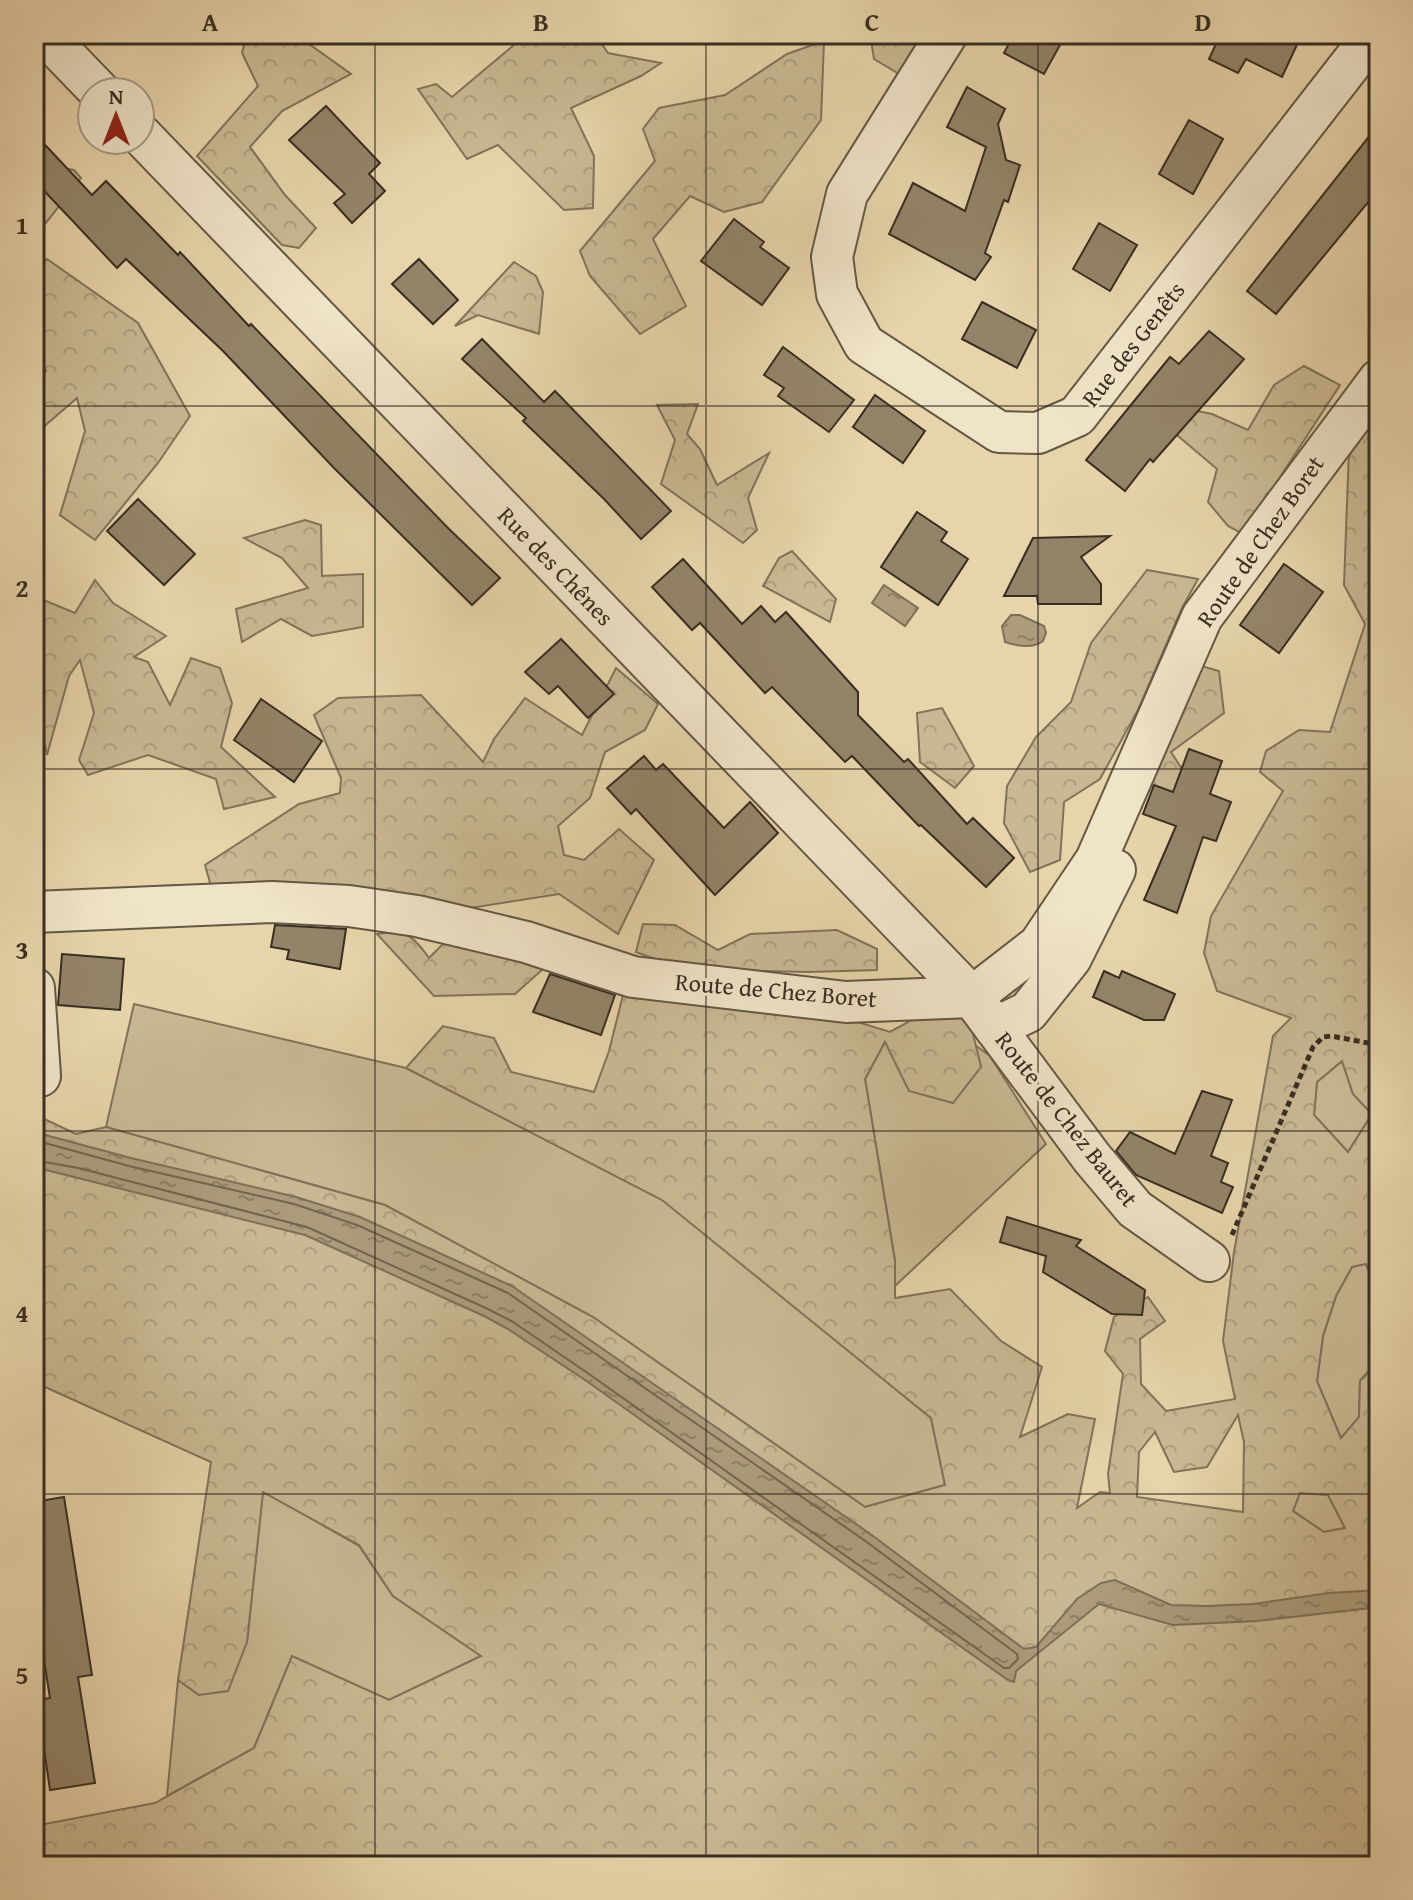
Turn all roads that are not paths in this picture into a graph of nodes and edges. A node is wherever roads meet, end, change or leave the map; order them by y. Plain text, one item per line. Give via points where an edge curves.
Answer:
1 (44, 34) edge
2 (947, 34) edge
3 (1374, 34) edge
4 (85, 76) edge
5 (156, 151) edge
6 (1379, 380) edge
7 (1122, 855) dead end
8 (34, 912) edge
9 (34, 988) edge
10 (984, 1013) junction
11 (40, 1076) dead end
12 (1209, 1261) road end

1 - 4 street
2 - 3 street, Rue des Genêts via 847,194 832,257 837,294 864,344 999,432 1038,433 1077,416
5 - 10 street, Rue des Chênes
6 - 10 street, Route de Chez Boret via 1202,617 1096,860 1039,945
7 - 10 street via 1071,958 1028,1012
8 - 10 street, Route de Chez Boret via 272,902 349,906 526,942 633,977
9 - 11 street
10 - 12 street, Route de Chez Bauret via 1135,1209

